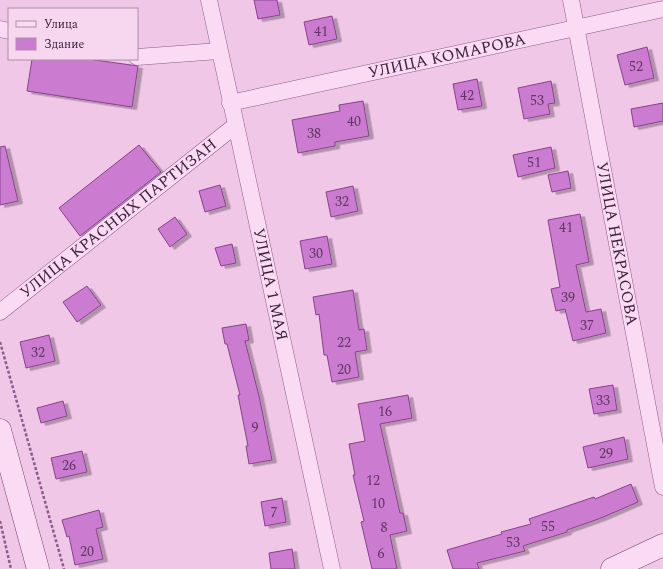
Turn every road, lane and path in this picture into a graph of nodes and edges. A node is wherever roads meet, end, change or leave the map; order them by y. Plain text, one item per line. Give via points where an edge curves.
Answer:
1 (209, 0) edge
2 (571, 0) edge
3 (663, 9) edge
4 (576, 28) junction
5 (219, 51) junction
6 (138, 57) edge
7 (230, 103) junction
8 (236, 125) junction
9 (0, 312) edge
10 (0, 342) edge
11 (0, 430) edge
12 (663, 487) edge
13 (0, 521) edge
14 (663, 545) edge
15 (11, 569) edge
16 (38, 569) edge
17 (64, 569) edge
18 (332, 569) edge
19 (612, 569) edge

1 - 5 street, УЛИЦА 1 МАЯ
2 - 4 street, УЛИЦА НЕКРАСОВА
3 - 4 street, УЛИЦА КОМАРОВА
4 - 7 street, УЛИЦА КОМАРОВА
4 - 12 street, УЛИЦА НЕКРАСОВА
5 - 6 street
5 - 7 street, УЛИЦА 1 МАЯ
7 - 8 street, УЛИЦА 1 МАЯ
8 - 9 street, УЛИЦА КРАСНЫХ ПАРТИЗАН
8 - 18 street, УЛИЦА 1 МАЯ
10 - 17 path
11 - 16 main road
13 - 15 path
14 - 19 main road

